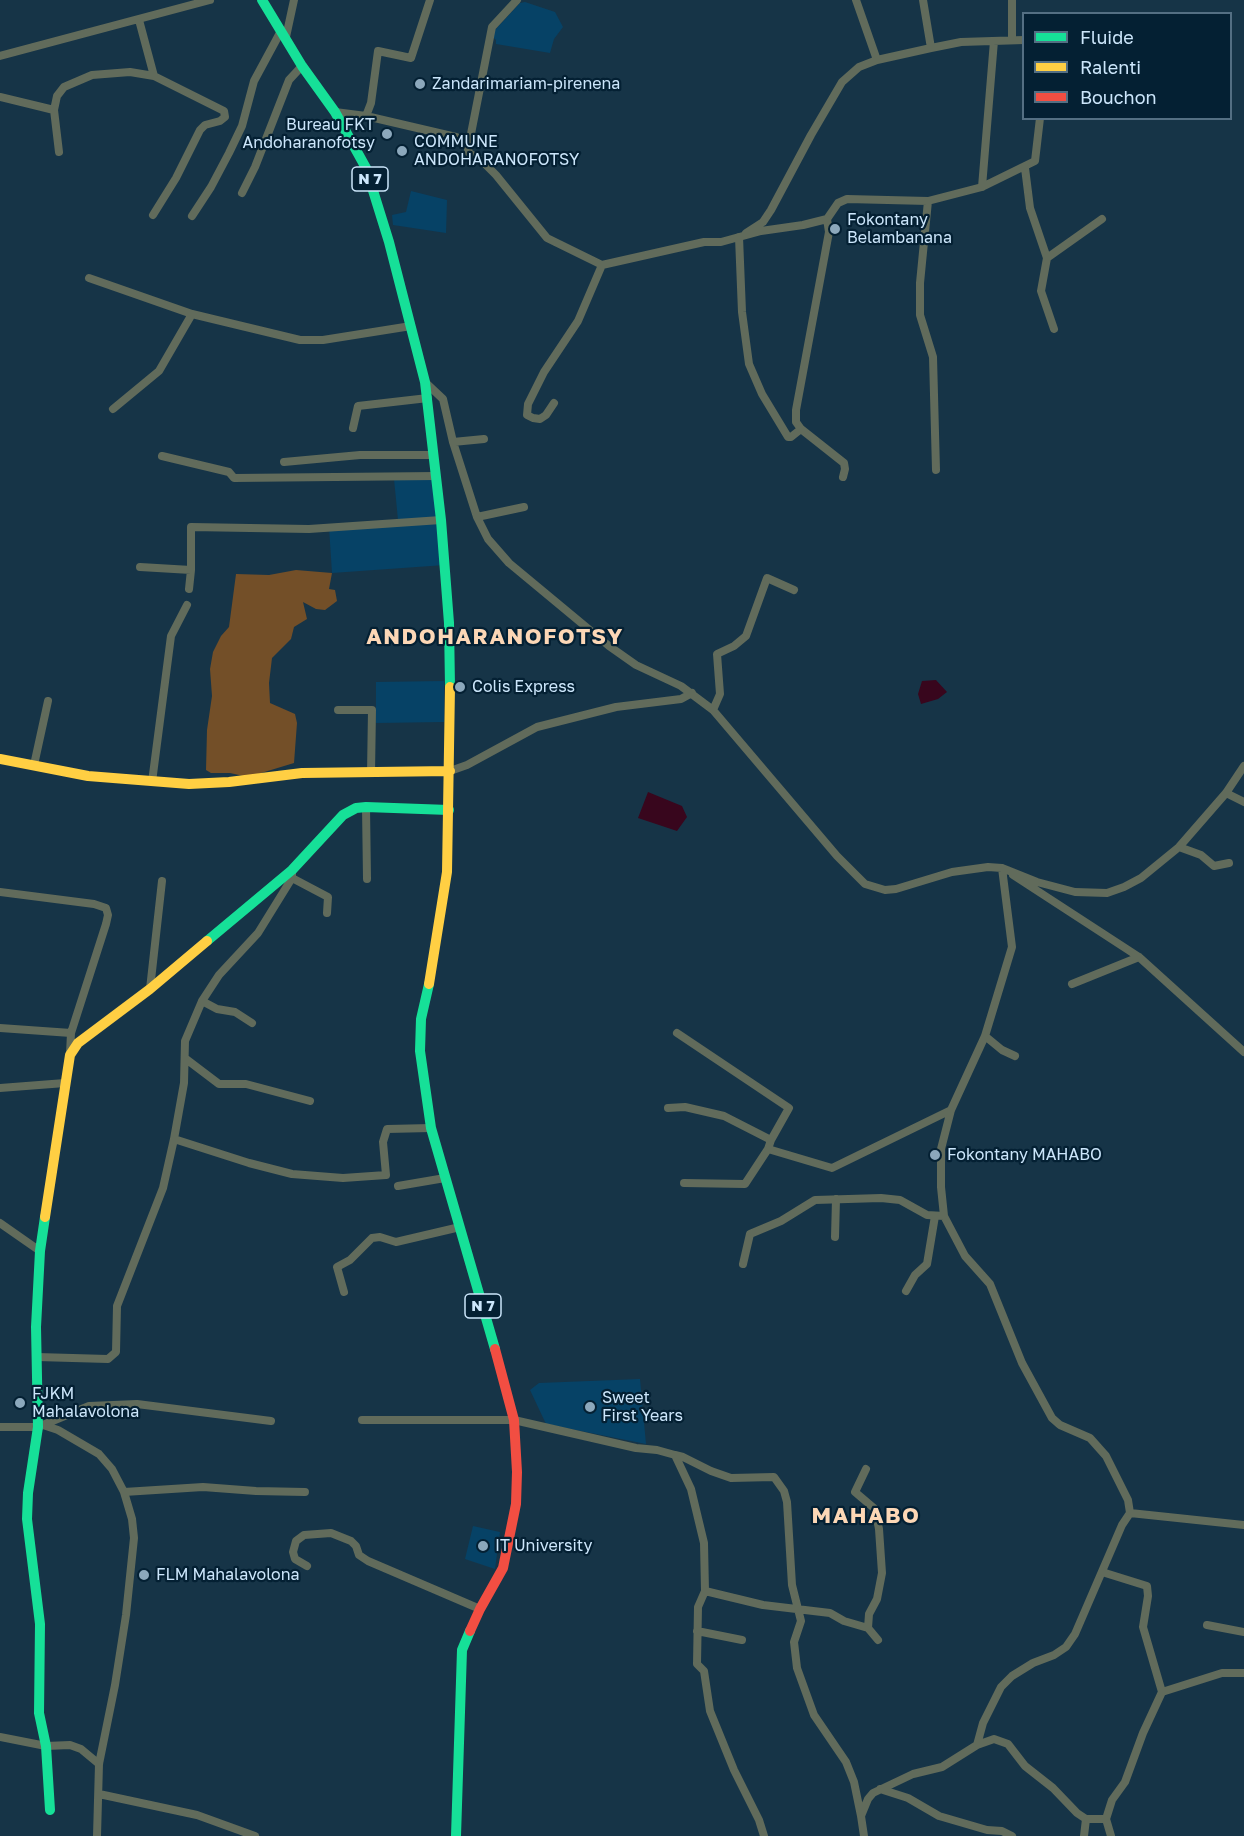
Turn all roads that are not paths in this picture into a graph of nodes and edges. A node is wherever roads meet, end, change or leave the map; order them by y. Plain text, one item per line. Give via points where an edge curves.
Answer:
1 (210, 0) edge
2 (262, 0) edge
3 (294, 0) edge
4 (430, 0) edge
5 (517, 0) edge
6 (856, 0) edge
7 (923, 0) edge
8 (1012, 0) edge
9 (139, 20) junction
10 (284, 34) junction
11 (1012, 40) junction
12 (1022, 40) edge
13 (993, 41) junction
14 (931, 48) junction
15 (0, 56) edge
16 (877, 60) junction
17 (302, 66) junction
18 (154, 76) junction
19 (0, 97) edge
20 (54, 110) junction
21 (335, 112) junction
22 (366, 116) junction
23 (1040, 120) edge
24 (469, 143) junction
25 (58, 152) dead end
26 (1025, 168) junction
27 (982, 187) junction
28 (242, 194) dead end
29 (928, 201) junction
30 (153, 215) dead end
31 (192, 216) dead end
32 (827, 219) junction
33 (1102, 219) dead end
34 (739, 237) junction
35 (1047, 258) junction
36 (602, 265) junction
37 (89, 278) dead end
38 (192, 314) junction
39 (411, 326) junction
40 (1054, 329) dead end
41 (425, 382) junction
42 (428, 398) junction
43 (554, 403) dead end
44 (113, 409) dead end
45 (353, 428) dead end
46 (801, 429) junction
47 (484, 439) dead end
48 (453, 442) junction
49 (434, 455) junction
50 (162, 456) dead end
51 (284, 462) dead end
52 (936, 470) dead end
53 (436, 476) junction
54 (843, 477) dead end
55 (524, 507) dead end
56 (477, 517) junction
57 (441, 520) junction
58 (140, 567) dead end
59 (191, 570) junction
60 (189, 589) dead end
61 (794, 591) dead end
62 (187, 605) dead end
63 (692, 693) junction
64 (48, 701) dead end
65 (338, 710) dead end
66 (713, 710) junction
67 (0, 759) edge
68 (34, 765) junction
69 (1244, 766) edge
70 (450, 771) junction
71 (371, 772) junction
72 (152, 782) junction
73 (1226, 793) junction
74 (1244, 802) edge
75 (366, 807) junction
76 (449, 810) junction
77 (1179, 847) junction
78 (1228, 863) dead end
79 (1002, 868) junction
80 (292, 874) junction
81 (367, 879) dead end
82 (162, 881) dead end
83 (0, 892) edge
84 (327, 913) dead end
85 (1140, 957) junction
86 (1072, 984) dead end
87 (150, 989) junction
88 (202, 1001) junction
89 (252, 1023) dead end
90 (0, 1028) edge
91 (677, 1032) dead end
92 (71, 1033) junction
93 (985, 1036) junction
94 (1244, 1052) edge
95 (70, 1055) junction
96 (1015, 1056) dead end
97 (186, 1059) junction
98 (65, 1083) junction
99 (0, 1088) edge
100 (310, 1101) dead end
101 (668, 1108) dead end
102 (951, 1110) junction
103 (431, 1128) junction
104 (174, 1139) junction
105 (771, 1140) junction
106 (768, 1149) junction
107 (445, 1178) junction
108 (684, 1183) dead end
109 (398, 1186) dead end
110 (836, 1199) junction
111 (940, 1216) junction
112 (0, 1223) edge
113 (460, 1227) junction
114 (836, 1237) dead end
115 (40, 1251) junction
116 (743, 1264) dead end
117 (906, 1291) dead end
118 (344, 1292) dead end
119 (37, 1357) junction
120 (362, 1420) dead end
121 (514, 1420) junction
122 (271, 1421) dead end
123 (41, 1426) junction
124 (0, 1427) edge
125 (675, 1455) junction
126 (866, 1469) dead end
127 (124, 1492) junction
128 (305, 1492) dead end
129 (1131, 1513) junction
130 (1244, 1525) edge
131 (307, 1566) dead end
132 (1102, 1572) junction
133 (705, 1591) junction
134 (480, 1609) junction
135 (798, 1610) junction
136 (1207, 1625) dead end
137 (868, 1628) junction
138 (697, 1631) junction
139 (1244, 1632) edge
140 (742, 1640) dead end
141 (878, 1640) dead end
142 (1244, 1673) edge
143 (1162, 1692) junction
144 (0, 1737) edge
145 (977, 1745) junction
146 (46, 1746) junction
147 (99, 1764) junction
148 (880, 1789) junction
149 (99, 1794) junction
150 (50, 1810) dead end
151 (861, 1816) junction
152 (1086, 1819) junction
153 (1106, 1819) junction
154 (97, 1836) edge
155 (255, 1836) edge
156 (456, 1836) edge
157 (764, 1836) edge
158 (864, 1836) edge
159 (1012, 1836) edge
160 (1084, 1836) edge
161 (1111, 1836) edge

1 - 9 street
2 - 10 main road, N 7
3 - 10 street
4 - 22 street via 411,58 378,51
5 - 24 street via 492,27
6 - 16 street
7 - 14 street
8 - 11 street
9 - 15 street
9 - 18 street
10 - 17 main road, N 7
10 - 31 street via 254,81 242,126 212,188
11 - 12 street
11 - 13 street
13 - 14 street
13 - 27 street
14 - 16 street
16 - 34 street via 859,67 842,82 771,210 763,222
17 - 21 main road, N 7
17 - 28 street via 289,80
18 - 20 street via 130,72 92,75 64,87
18 - 30 street via 225,111 225,117 205,124 200,130
19 - 20 street
20 - 25 street
21 - 22 street
21 - 39 main road, N 7 via 366,168
22 - 24 street via 456,136
23 - 26 street via 1035,161
24 - 36 street via 469,153 496,175 547,238
26 - 27 street
26 - 35 street via 1030,208
27 - 29 street
29 - 32 street via 847,199 838,203
29 - 52 street via 920,315 933,357
32 - 34 street
32 - 46 street via 829,232 796,410 796,422
33 - 35 street
34 - 36 street
34 - 46 street via 749,364 788,437
35 - 40 street via 1041,291
36 - 43 street via 578,321 544,372 527,414 540,419
37 - 38 street
38 - 39 street via 300,340
38 - 44 street via 159,371
39 - 41 main road, N 7
41 - 42 main road, N 7
41 - 48 street via 443,399
42 - 45 street via 358,406
42 - 49 main road, N 7
46 - 54 street via 844,463
47 - 48 street
48 - 56 street
49 - 51 street via 360,455
49 - 53 main road, N 7
50 - 53 street via 229,472 234,478
53 - 57 main road, N 7
55 - 56 street
56 - 63 street via 488,539 509,562 609,646 636,665
57 - 59 street via 309,529 191,527
57 - 70 main road, N 7 via 449,623
58 - 59 street
59 - 60 street
61 - 66 street via 767,578 746,636 717,654 720,694
62 - 72 street via 171,636
63 - 66 street
63 - 70 street via 681,699 616,707 537,727
64 - 68 street
65 - 71 street via 372,710
66 - 79 street via 865,884 896,889 952,872
67 - 68 main road
68 - 72 main road via 88,776
69 - 73 street
70 - 71 main road
70 - 76 main road, N 7
71 - 72 main road via 189,784
73 - 74 street
73 - 77 street
75 - 76 main road
75 - 80 main road via 343,815
75 - 81 street
76 - 103 main road, N 7 via 446,893 420,1035
77 - 78 street via 1201,855 1214,866
77 - 79 street via 1141,878 1107,892 1075,892
79 - 85 street
79 - 93 street via 1012,947
80 - 84 street via 328,897
80 - 87 main road
80 - 88 street via 258,933 219,975
82 - 87 street
83 - 92 street via 106,908 106,924
85 - 86 street
85 - 94 street
87 - 95 main road via 78,1043
88 - 89 street via 235,1012
88 - 97 street via 185,1041
90 - 92 street
91 - 105 street via 789,1108
92 - 95 street
93 - 96 street
93 - 102 street
95 - 98 main road
97 - 100 street via 219,1083 246,1084
97 - 104 street
98 - 99 street
98 - 115 main road
101 - 105 street via 685,1107 724,1116
102 - 106 street via 832,1168
102 - 111 street via 941,1149
103 - 104 street via 387,1129 383,1142 386,1175 343,1178 292,1174
103 - 107 main road, N 7
104 - 119 street via 163,1188 117,1306 116,1352 108,1359
105 - 106 street
106 - 108 street via 745,1184
107 - 109 street
107 - 113 main road, N 7
110 - 111 street via 900,1200 927,1215
110 - 114 street
110 - 116 street via 816,1200 782,1221 750,1234
111 - 117 street via 927,1264
111 - 129 street via 965,1256 990,1284 1022,1363 1052,1418 1090,1438 1106,1456
112 - 115 street
113 - 118 street via 396,1242 372,1238 337,1267
113 - 121 main road, N 7
115 - 119 main road
119 - 123 main road
120 - 121 street
121 - 125 street
121 - 134 main road, N 7 via 517,1472 511,1535 503,1568
122 - 123 street via 137,1404 89,1406
123 - 124 street
123 - 127 street via 58,1430 99,1454
123 - 146 main road via 27,1520 40,1624 39,1713
125 - 133 street via 691,1489 704,1543
125 - 135 street via 731,1478 774,1477 787,1502 792,1585
126 - 137 street via 855,1492 875,1509 882,1573
127 - 128 street via 203,1487
127 - 147 street via 134,1545 115,1685
129 - 130 street
129 - 132 street
131 - 134 street via 295,1559 296,1541 304,1535 331,1533 351,1541 368,1561
132 - 143 street via 1147,1586 1143,1627
132 - 145 street via 1066,1647 1033,1663 1001,1687
133 - 135 street
133 - 138 street via 698,1607
134 - 156 main road, N 7 via 466,1638 460,1663
135 - 137 street via 830,1613
135 - 151 street via 801,1621 794,1642 797,1668 814,1715 846,1762
136 - 139 street
137 - 141 street
138 - 140 street
138 - 157 street via 697,1664 704,1671 710,1711
142 - 143 street via 1222,1673
143 - 153 street
144 - 146 street
145 - 148 street via 942,1767 913,1774
145 - 152 street via 994,1739 1008,1744 1025,1766
146 - 147 street via 81,1749
146 - 150 main road
147 - 149 street
148 - 151 street via 868,1799
148 - 159 street via 908,1798 939,1815
149 - 154 street
149 - 155 street via 197,1815
151 - 158 street
152 - 153 street
152 - 160 street
153 - 161 street

